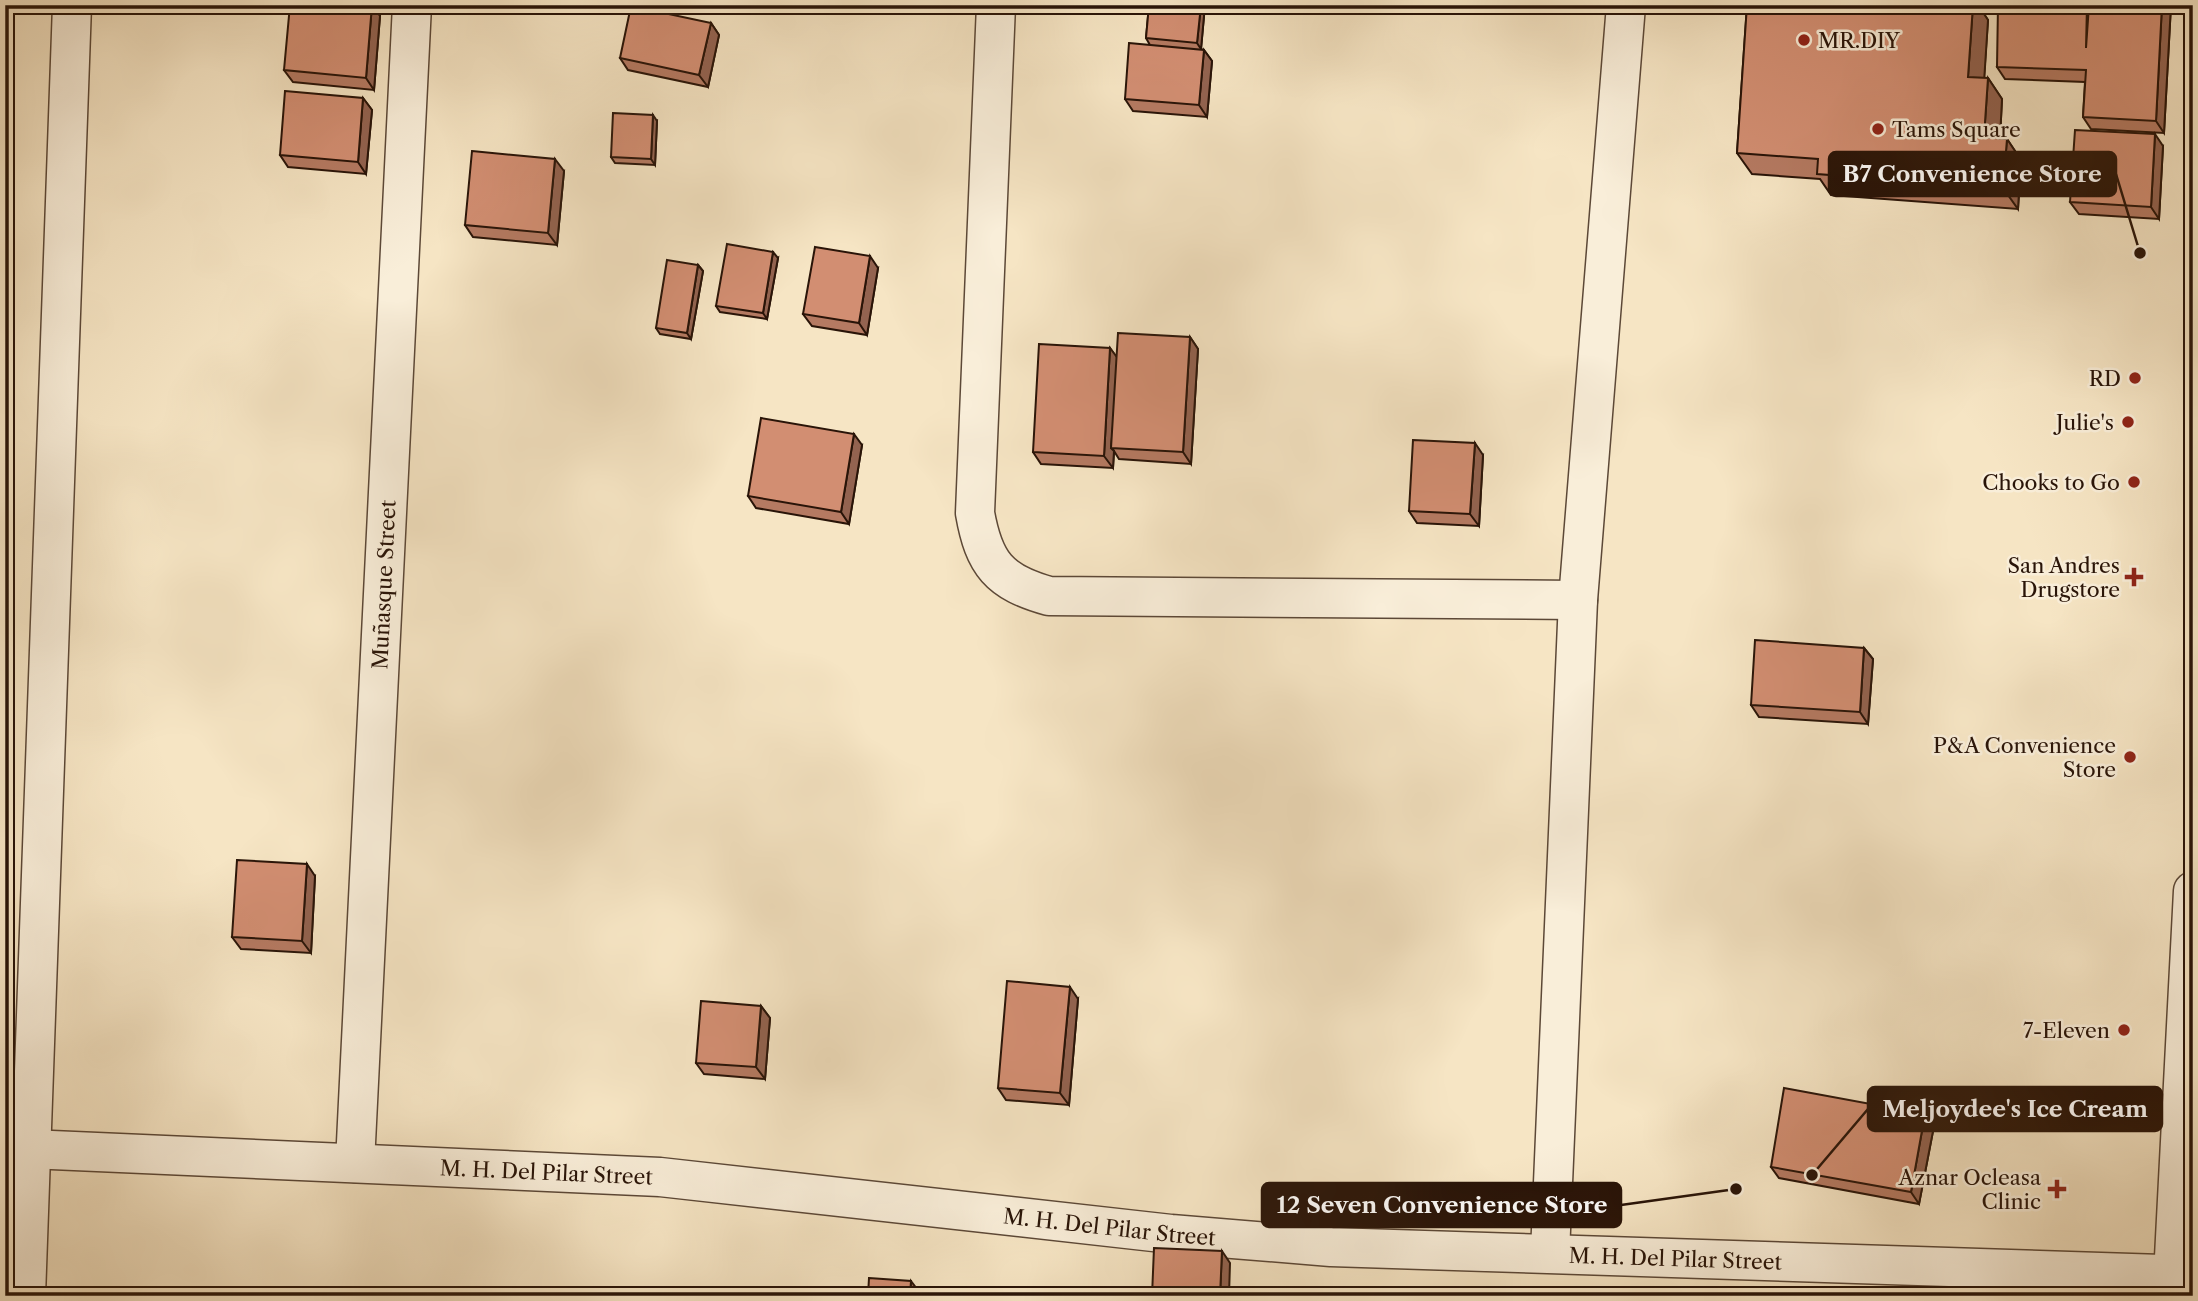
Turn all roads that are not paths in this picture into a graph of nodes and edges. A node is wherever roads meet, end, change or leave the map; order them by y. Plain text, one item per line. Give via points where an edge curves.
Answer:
1 (72, 5) edge
2 (412, 5) edge
3 (996, 5) edge
4 (1626, 5) edge
5 (1577, 600) junction
6 (2193, 891) edge
7 (17, 1148) edge
8 (355, 1163) junction
9 (1549, 1253) junction
10 (2179, 1282) edge
11 (26, 1296) edge

1 - 7 street
2 - 8 street, Muñasque Street
3 - 5 street via 975,513 981,544 999,574 1023,589 1049,596
4 - 5 street
5 - 9 street
6 - 10 street
7 - 8 street, M. H. Del Pilar Street
7 - 11 street
8 - 9 street, M. H. Del Pilar Street via 660,1177 1171,1234 1331,1247
9 - 10 street, M. H. Del Pilar Street

